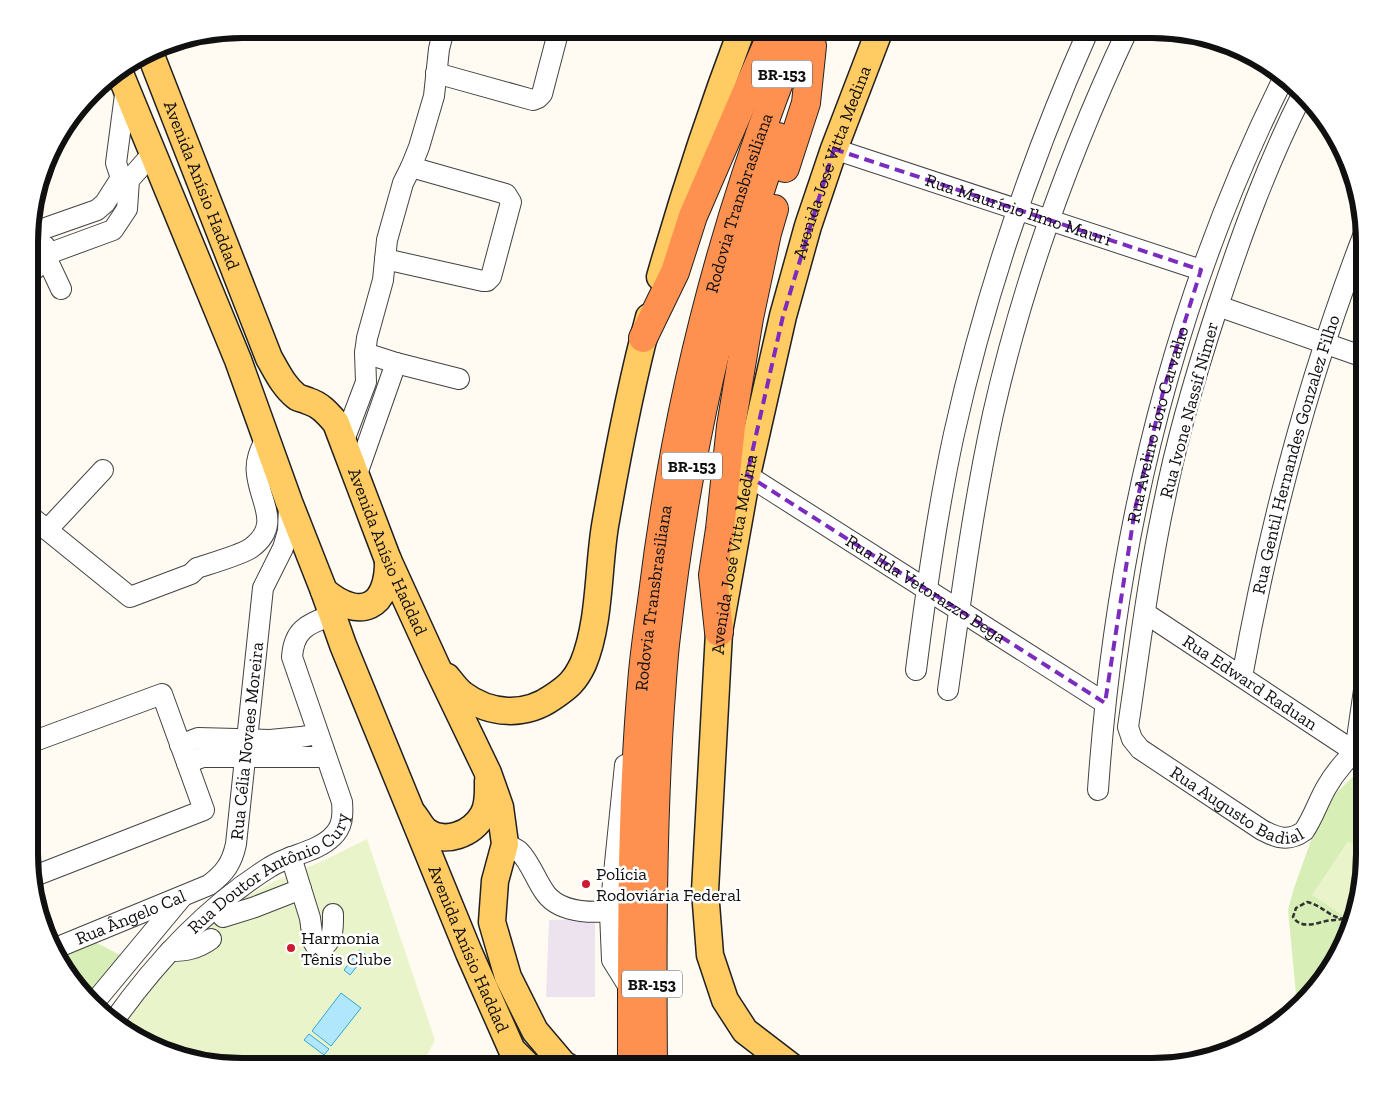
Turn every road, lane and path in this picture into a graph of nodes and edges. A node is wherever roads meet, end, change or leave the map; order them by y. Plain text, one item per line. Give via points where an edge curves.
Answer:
1 (442, 38) edge
2 (557, 38) edge
3 (739, 38) edge
4 (770, 38) edge
5 (810, 38) edge
6 (810, 38) edge
7 (811, 38) edge
8 (877, 38) edge
9 (1086, 38) edge
10 (1124, 38) edge
11 (152, 58) edge
12 (436, 73) junction
13 (123, 79) edge
14 (1281, 84) edge
15 (1299, 101) edge
16 (834, 149) junction
17 (152, 153) junction
18 (411, 167) junction
19 (122, 174) junction
20 (1017, 209) junction
21 (101, 217) junction
22 (1050, 220) junction
23 (39, 236) edge
24 (1356, 255) edge
25 (385, 259) junction
26 (38, 268) edge
27 (1201, 270) junction
28 (61, 289) dead end
29 (1218, 306) junction
30 (644, 338) junction
31 (1324, 343) junction
32 (365, 353) junction
33 (1356, 354) edge
34 (396, 363) junction
35 (459, 379) dead end
36 (299, 398) junction
37 (264, 430) junction
38 (343, 443) junction
39 (103, 470) dead end
40 (356, 474) junction
41 (747, 475) junction
42 (289, 502) junction
43 (38, 523) edge
44 (47, 530) junction
45 (251, 553) junction
46 (388, 560) junction
47 (263, 588) junction
48 (927, 588) junction
49 (328, 603) junction
50 (959, 610) junction
51 (1145, 613) junction
52 (719, 632) junction
53 (293, 644) junction
54 (343, 645) junction
55 (436, 665) junction
56 (916, 670) dead end
57 (1242, 677) junction
58 (948, 690) dead end
59 (1105, 703) junction
60 (318, 734) junction
61 (1132, 739) joint
62 (38, 740) edge
63 (1356, 745) edge
64 (245, 748) junction
65 (1356, 750) edge
66 (184, 754) junction
67 (326, 757) junction
68 (488, 773) junction
69 (1098, 790) dead end
70 (410, 811) junction
71 (506, 844) junction
72 (291, 856) junction
73 (229, 865) junction
74 (38, 874) edge
75 (248, 883) junction
76 (209, 885) junction
77 (301, 889) junction
78 (183, 896) junction
79 (632, 907) junction
80 (333, 914) dead end
81 (1345, 919) joint
82 (220, 921) junction
83 (60, 946) edge
84 (170, 951) junction
85 (97, 999) edge
86 (117, 1016) edge
87 (518, 1058) edge
88 (558, 1058) edge
89 (632, 1058) edge
90 (652, 1058) edge
91 (780, 1058) edge

1 - 12 street
2 - 12 street via 542,94 533,100
3 - 30 main road via 680,208
4 - 30 highway via 693,216 675,272
5 - 79 highway, Rodovia Transbrasiliana / BR-153 via 742,182 699,336 681,418 660,540 642,681
6 - 79 highway, Rodovia Transbrasiliana / BR-153 via 755,208 695,447 665,637 656,766
7 - 52 highway via 806,103 767,233 731,426 712,576
8 - 16 main road, Avenida José Vitta Medina
9 - 20 street
10 - 22 street via 1088,117
11 - 36 main road, Avenida Anísio Haddad via 259,334 280,378
12 - 18 street via 434,96
13 - 17 main road, Avenida Anísio Haddad
13 - 19 street
14 - 27 street, Rua Avelino Loio Carvalho via 1240,171
15 - 29 street, Rua Ivone Nassif Nimer via 1256,196
16 - 20 street, Rua Maurício Ilmo Mauri
16 - 41 main road, Avenida José Vitta Medina via 783,316
17 - 19 street
17 - 37 main road, Avenida Anísio Haddad
18 - 25 street via 403,183
18 - 25 street via 509,197 511,202 491,277 483,281
19 - 21 street via 114,176 107,190
19 - 21 street via 127,209
20 - 22 street, Rua Maurício Ilmo Mauri
20 - 48 street via 966,382
21 - 23 street
21 - 23 street via 90,236
22 - 27 street, Rua Maurício Ilmo Mauri
22 - 50 street via 995,405
23 - 26 street
23 - 28 street
24 - 31 street, Rua Gentil Hernandes Gonzalez Filho
25 - 32 street
27 - 59 street, Rua Avelino Loio Carvalho via 1164,388 1135,509
29 - 31 street
29 - 51 street, Rua Ivone Nassif Nimer via 1175,453
30 - 55 main road via 605,527 589,645 571,686 544,704 524,711 506,712 482,706 461,693
31 - 33 street
31 - 57 street, Rua Gentil Hernandes Gonzalez Filho via 1278,506
32 - 34 street
32 - 38 street via 366,382
34 - 35 street
34 - 40 street
36 - 37 main road via 277,407
36 - 38 main road, Avenida Anísio Haddad via 330,415
37 - 42 main road, Avenida Anísio Haddad
37 - 45 street via 257,469 268,522
38 - 40 main road, Avenida Anísio Haddad
39 - 44 street
40 - 46 main road, Avenida Anísio Haddad
41 - 48 street, Rua Ilda Vetorazzo Bega
41 - 52 main road, Avenida José Vitta Medina
42 - 47 street, Rua Célia Novaes Moreira via 288,531 283,548
42 - 49 main road, Avenida Anísio Haddad
43 - 44 street
44 - 45 street via 130,597 191,574 199,577
45 - 47 street, Rua Célia Novaes Moreira via 265,560
46 - 49 main road via 387,581 382,594 368,605 357,608
46 - 55 main road, Avenida Anísio Haddad
47 - 64 street, Rua Célia Novaes Moreira
48 - 50 street, Rua Ilda Vetorazzo Bega
48 - 56 street
49 - 53 street via 298,633
49 - 54 main road, Avenida Anísio Haddad
50 - 58 street
50 - 59 street, Rua Ilda Vetorazzo Bega
51 - 57 street, Rua Edward Raduan
51 - 61 street, Rua Ivone Nassif Nimer via 1128,727
52 - 91 main road, Avenida José Vitta Medina via 704,890 710,955 724,1000 745,1031
53 - 54 street via 304,637 322,634
53 - 60 street, Rua Doutor Antônio Cury via 292,656
54 - 70 main road, Avenida Anísio Haddad
55 - 68 main road, Avenida Anísio Haddad
57 - 63 street, Rua Edward Raduan
59 - 69 street, Rua Avelino Loio Carvalho
60 - 64 street via 270,740
60 - 67 street, Rua Doutor Antônio Cury
61 - 65 street, Rua Augusto Badial via 1140,749 1262,830 1286,839 1304,831 1326,788 1344,761
62 - 66 street via 162,694
64 - 66 street via 198,738
64 - 67 street
64 - 73 street, Rua Célia Novaes Moreira via 236,844
66 - 74 street via 204,810
67 - 72 street, Rua Doutor Antônio Cury via 342,802 343,818 332,838
68 - 70 main road via 488,800 483,816 471,829 442,838 426,830
68 - 71 main road, Avenida Anísio Haddad via 500,807
70 - 87 main road, Avenida Anísio Haddad via 469,953
71 - 79 street via 527,861 546,895 566,909
71 - 88 main road, Avenida Anísio Haddad via 495,881 492,922 508,977 535,1031
72 - 75 street, Rua Doutor Antônio Cury
72 - 77 street
73 - 75 street via 232,877
73 - 76 street, Rua Célia Novaes Moreira
75 - 82 street, Rua Doutor Antônio Cury
76 - 78 street, Rua Ângelo Cal
76 - 82 street via 219,890
77 - 80 street via 316,946 322,948 327,944 332,934
77 - 82 street
78 - 83 street, Rua Ângelo Cal
78 - 85 street
79 - 89 highway, Rodovia Transbrasiliana / BR-153
79 - 90 highway, Rodovia Transbrasiliana / BR-153
81 - 81 path via 1332,916 1308,902 1296,908 1293,917 1306,925
82 - 84 street, Rua Doutor Antônio Cury via 197,924
82 - 84 street via 201,946
84 - 86 street, Rua Doutor Antônio Cury

